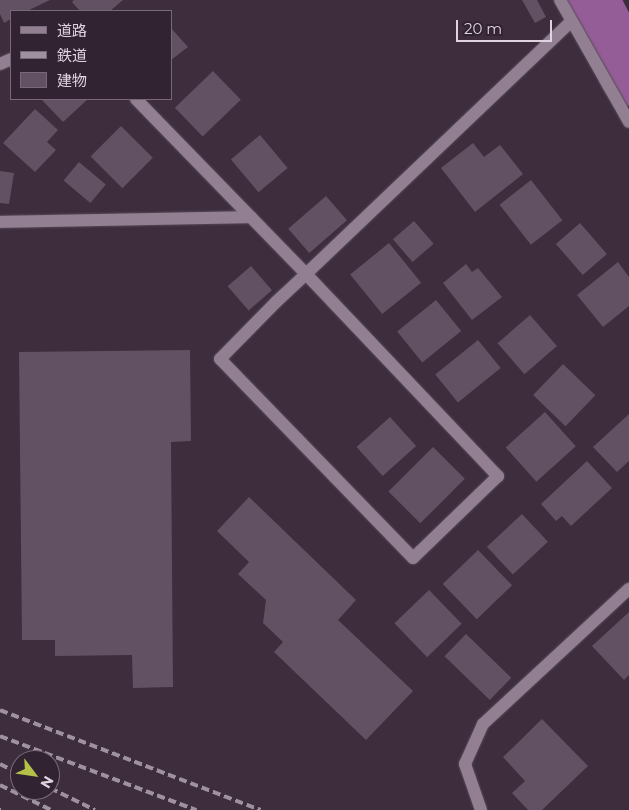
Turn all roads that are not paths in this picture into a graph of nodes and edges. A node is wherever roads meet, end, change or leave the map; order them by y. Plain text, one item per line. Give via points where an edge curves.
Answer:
1 (560, 0) edge
2 (571, 22) junction
3 (137, 100) edge
4 (629, 122) edge
5 (251, 217) junction
6 (0, 222) edge
7 (306, 274) junction
8 (629, 589) edge
9 (481, 810) edge

1 - 2 street
2 - 4 street
2 - 7 street
3 - 5 street
5 - 6 street
5 - 7 street
7 - 7 street via 220,359 413,558 498,476
8 - 9 street via 484,724 465,764

